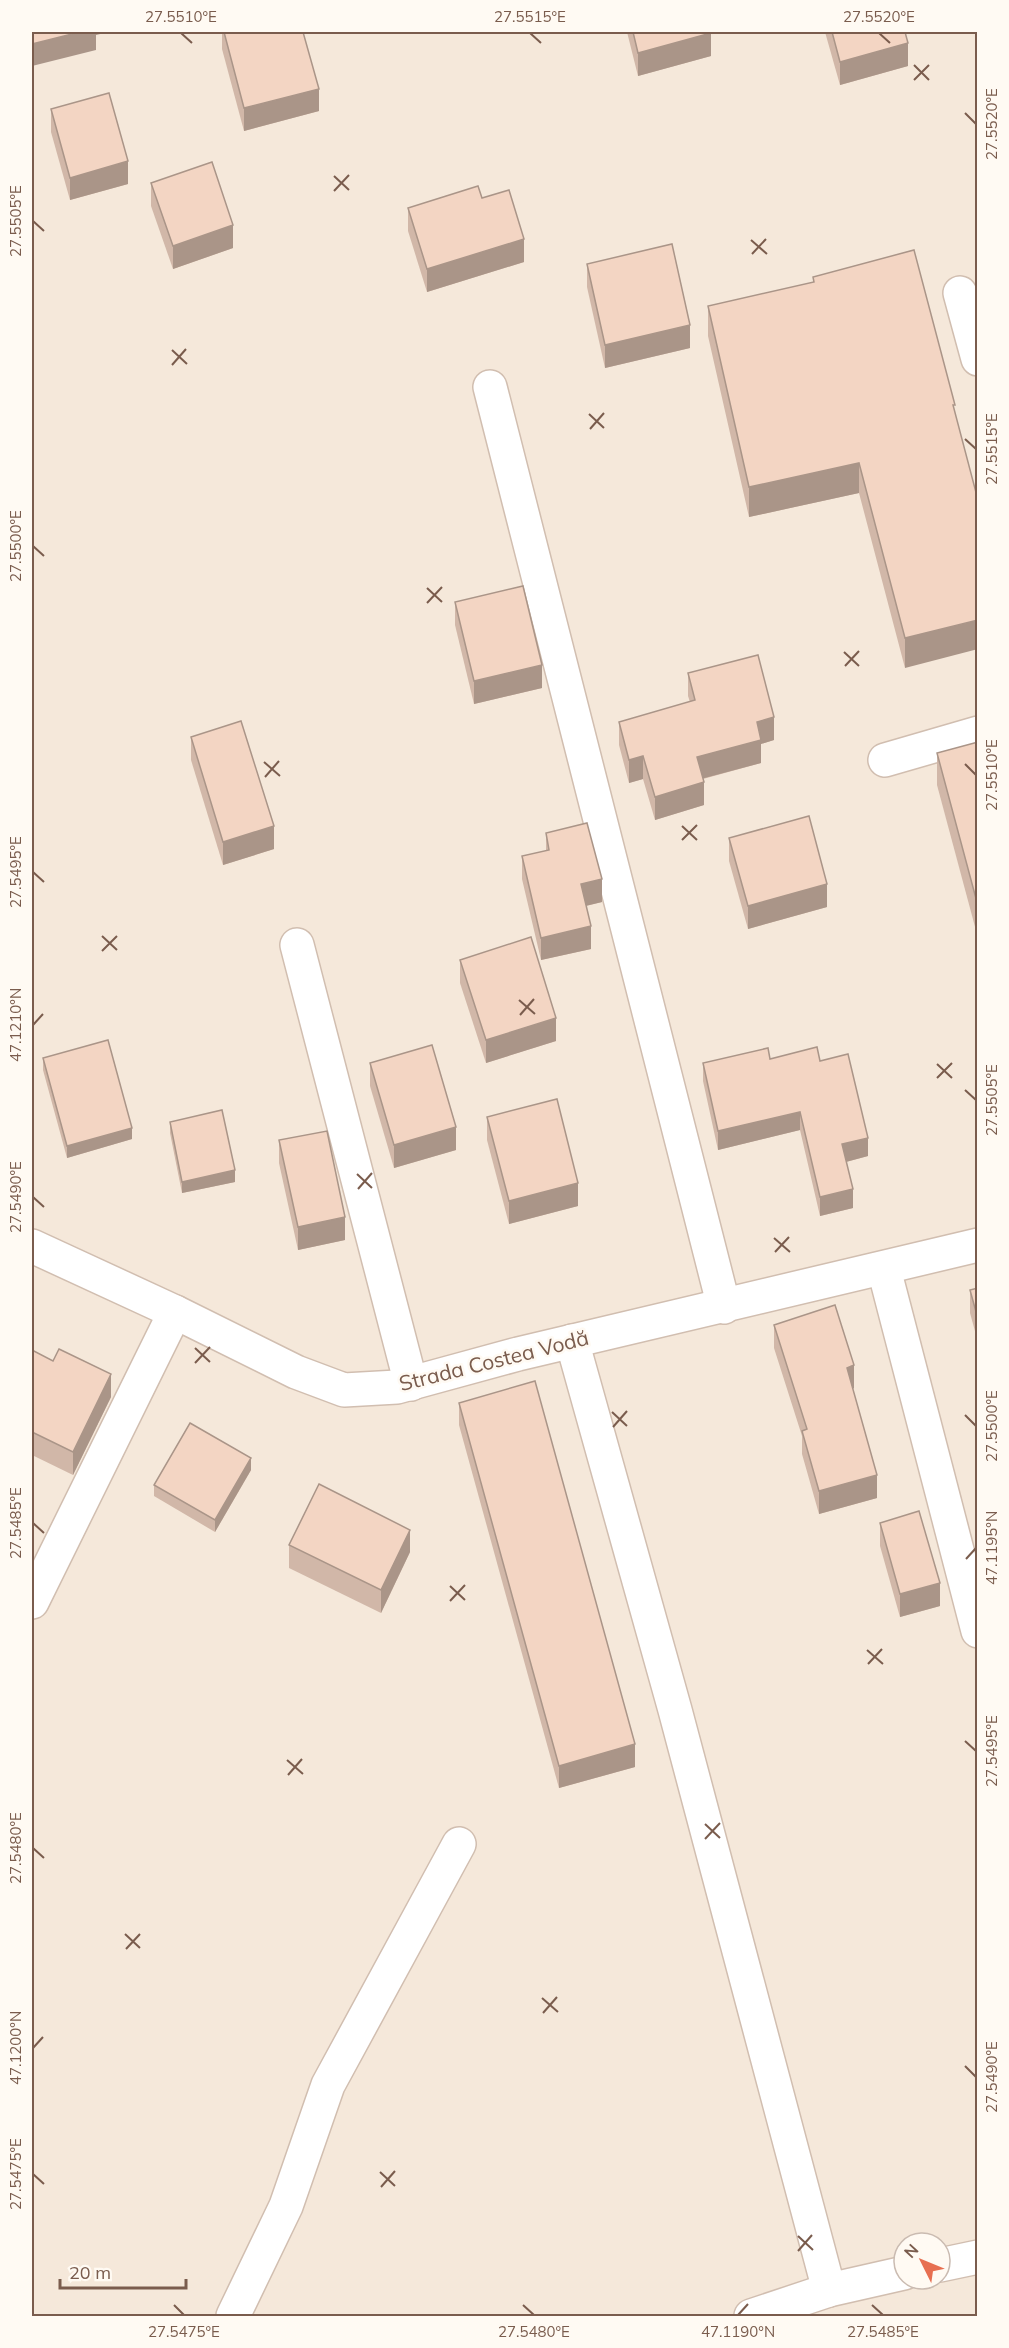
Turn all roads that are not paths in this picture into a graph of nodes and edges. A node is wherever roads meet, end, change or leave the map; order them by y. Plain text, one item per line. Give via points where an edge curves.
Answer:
1 (960, 293) dead end
2 (978, 359) edge
3 (490, 387) dead end
4 (978, 733) edge
5 (885, 760) dead end
6 (297, 945) dead end
7 (978, 1245) edge
8 (32, 1246) edge
9 (884, 1269) junction
10 (724, 1307) junction
11 (175, 1312) junction
12 (572, 1341) junction
13 (411, 1384) junction
14 (32, 1602) edge
15 (978, 1631) edge
16 (459, 1844) dead end
17 (978, 2257) edge
18 (952, 2262) edge
19 (892, 2276) edge
20 (829, 2290) junction
21 (233, 2316) edge
22 (751, 2316) edge

1 - 2 street
3 - 10 street
4 - 5 street
6 - 13 street
7 - 9 street, Strada Costea Vodă
8 - 11 street, Strada Costea Vodă
9 - 10 street, Strada Costea Vodă
9 - 15 street
10 - 12 street, Strada Costea Vodă
11 - 13 street, Strada Costea Vodă via 296,1372 344,1390
11 - 14 street
12 - 13 street, Strada Costea Vodă
12 - 20 street
16 - 21 street via 328,2085 286,2206
17 - 18 street
19 - 20 street
20 - 22 street

